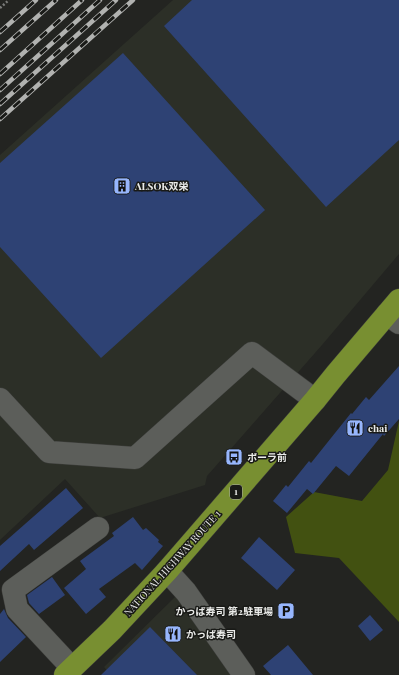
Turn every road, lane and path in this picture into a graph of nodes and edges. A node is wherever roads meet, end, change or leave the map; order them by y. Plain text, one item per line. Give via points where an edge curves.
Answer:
1 (9, 0) edge
2 (0, 8) edge
3 (395, 312) edge
4 (0, 399) edge
5 (315, 400) junction
6 (98, 528) dead end
7 (167, 571) junction
8 (69, 671) edge
9 (244, 675) edge

1 - 2 path
3 - 5 highway, NATIONAL HIGHWAY ROUTE 1 / 1
4 - 5 street via 49,452 135,458 252,353
5 - 7 highway, NATIONAL HIGHWAY ROUTE 1 / 1
6 - 8 street via 13,590 17,609
7 - 8 highway, NATIONAL HIGHWAY ROUTE 1 / 1 via 112,630
7 - 9 street via 186,592

